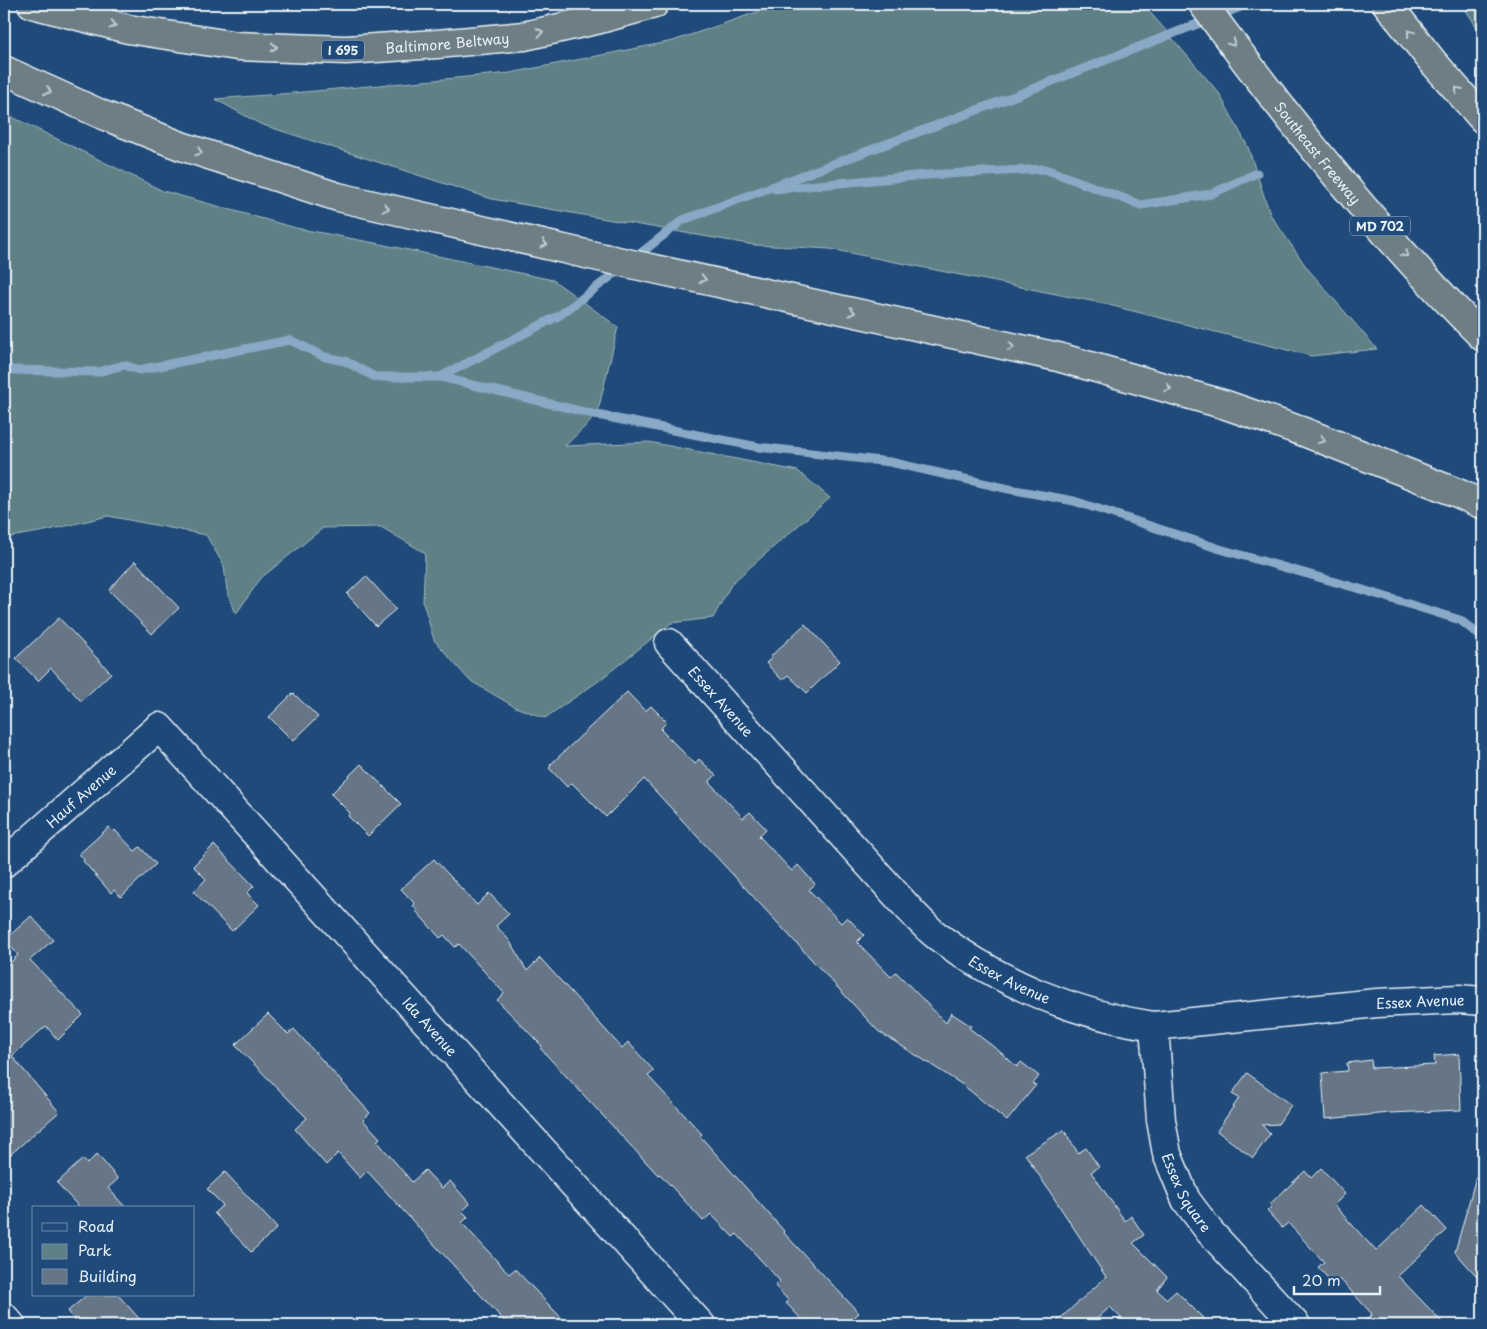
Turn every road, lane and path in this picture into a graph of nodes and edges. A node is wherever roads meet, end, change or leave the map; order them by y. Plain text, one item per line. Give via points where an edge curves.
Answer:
1 (32, 4) edge
2 (654, 4) edge
3 (1203, 4) edge
4 (1387, 4) edge
5 (4, 70) edge
6 (1483, 119) edge
7 (1483, 337) edge
8 (1483, 506) edge
9 (670, 643) dead end
10 (159, 727) joint
11 (4, 863) edge
12 (1483, 1001) edge
13 (1154, 1026) junction
14 (4, 1317) edge
15 (11, 1325) edge
16 (701, 1325) edge
17 (1296, 1325) edge

1 -> 2 highway, Baltimore Beltway / I 695 via 128,29 237,46 346,50 524,36
3 -> 7 highway, Southeast Freeway / MD 702 via 1283,111 1387,234
6 -> 4 highway
5 -> 8 highway via 181,146 338,197 1058,357 1216,402 1304,432
9 - 13 street, Essex Avenue via 892,891 935,934 994,974 1032,991 1097,1015
10 - 11 street, Hauf Avenue
10 - 16 street, Ida Avenue
12 - 13 street, Essex Avenue via 1377,1003
13 - 17 street, Essex Square via 1161,1120 1167,1154 1186,1200 1210,1232
14 - 15 street

